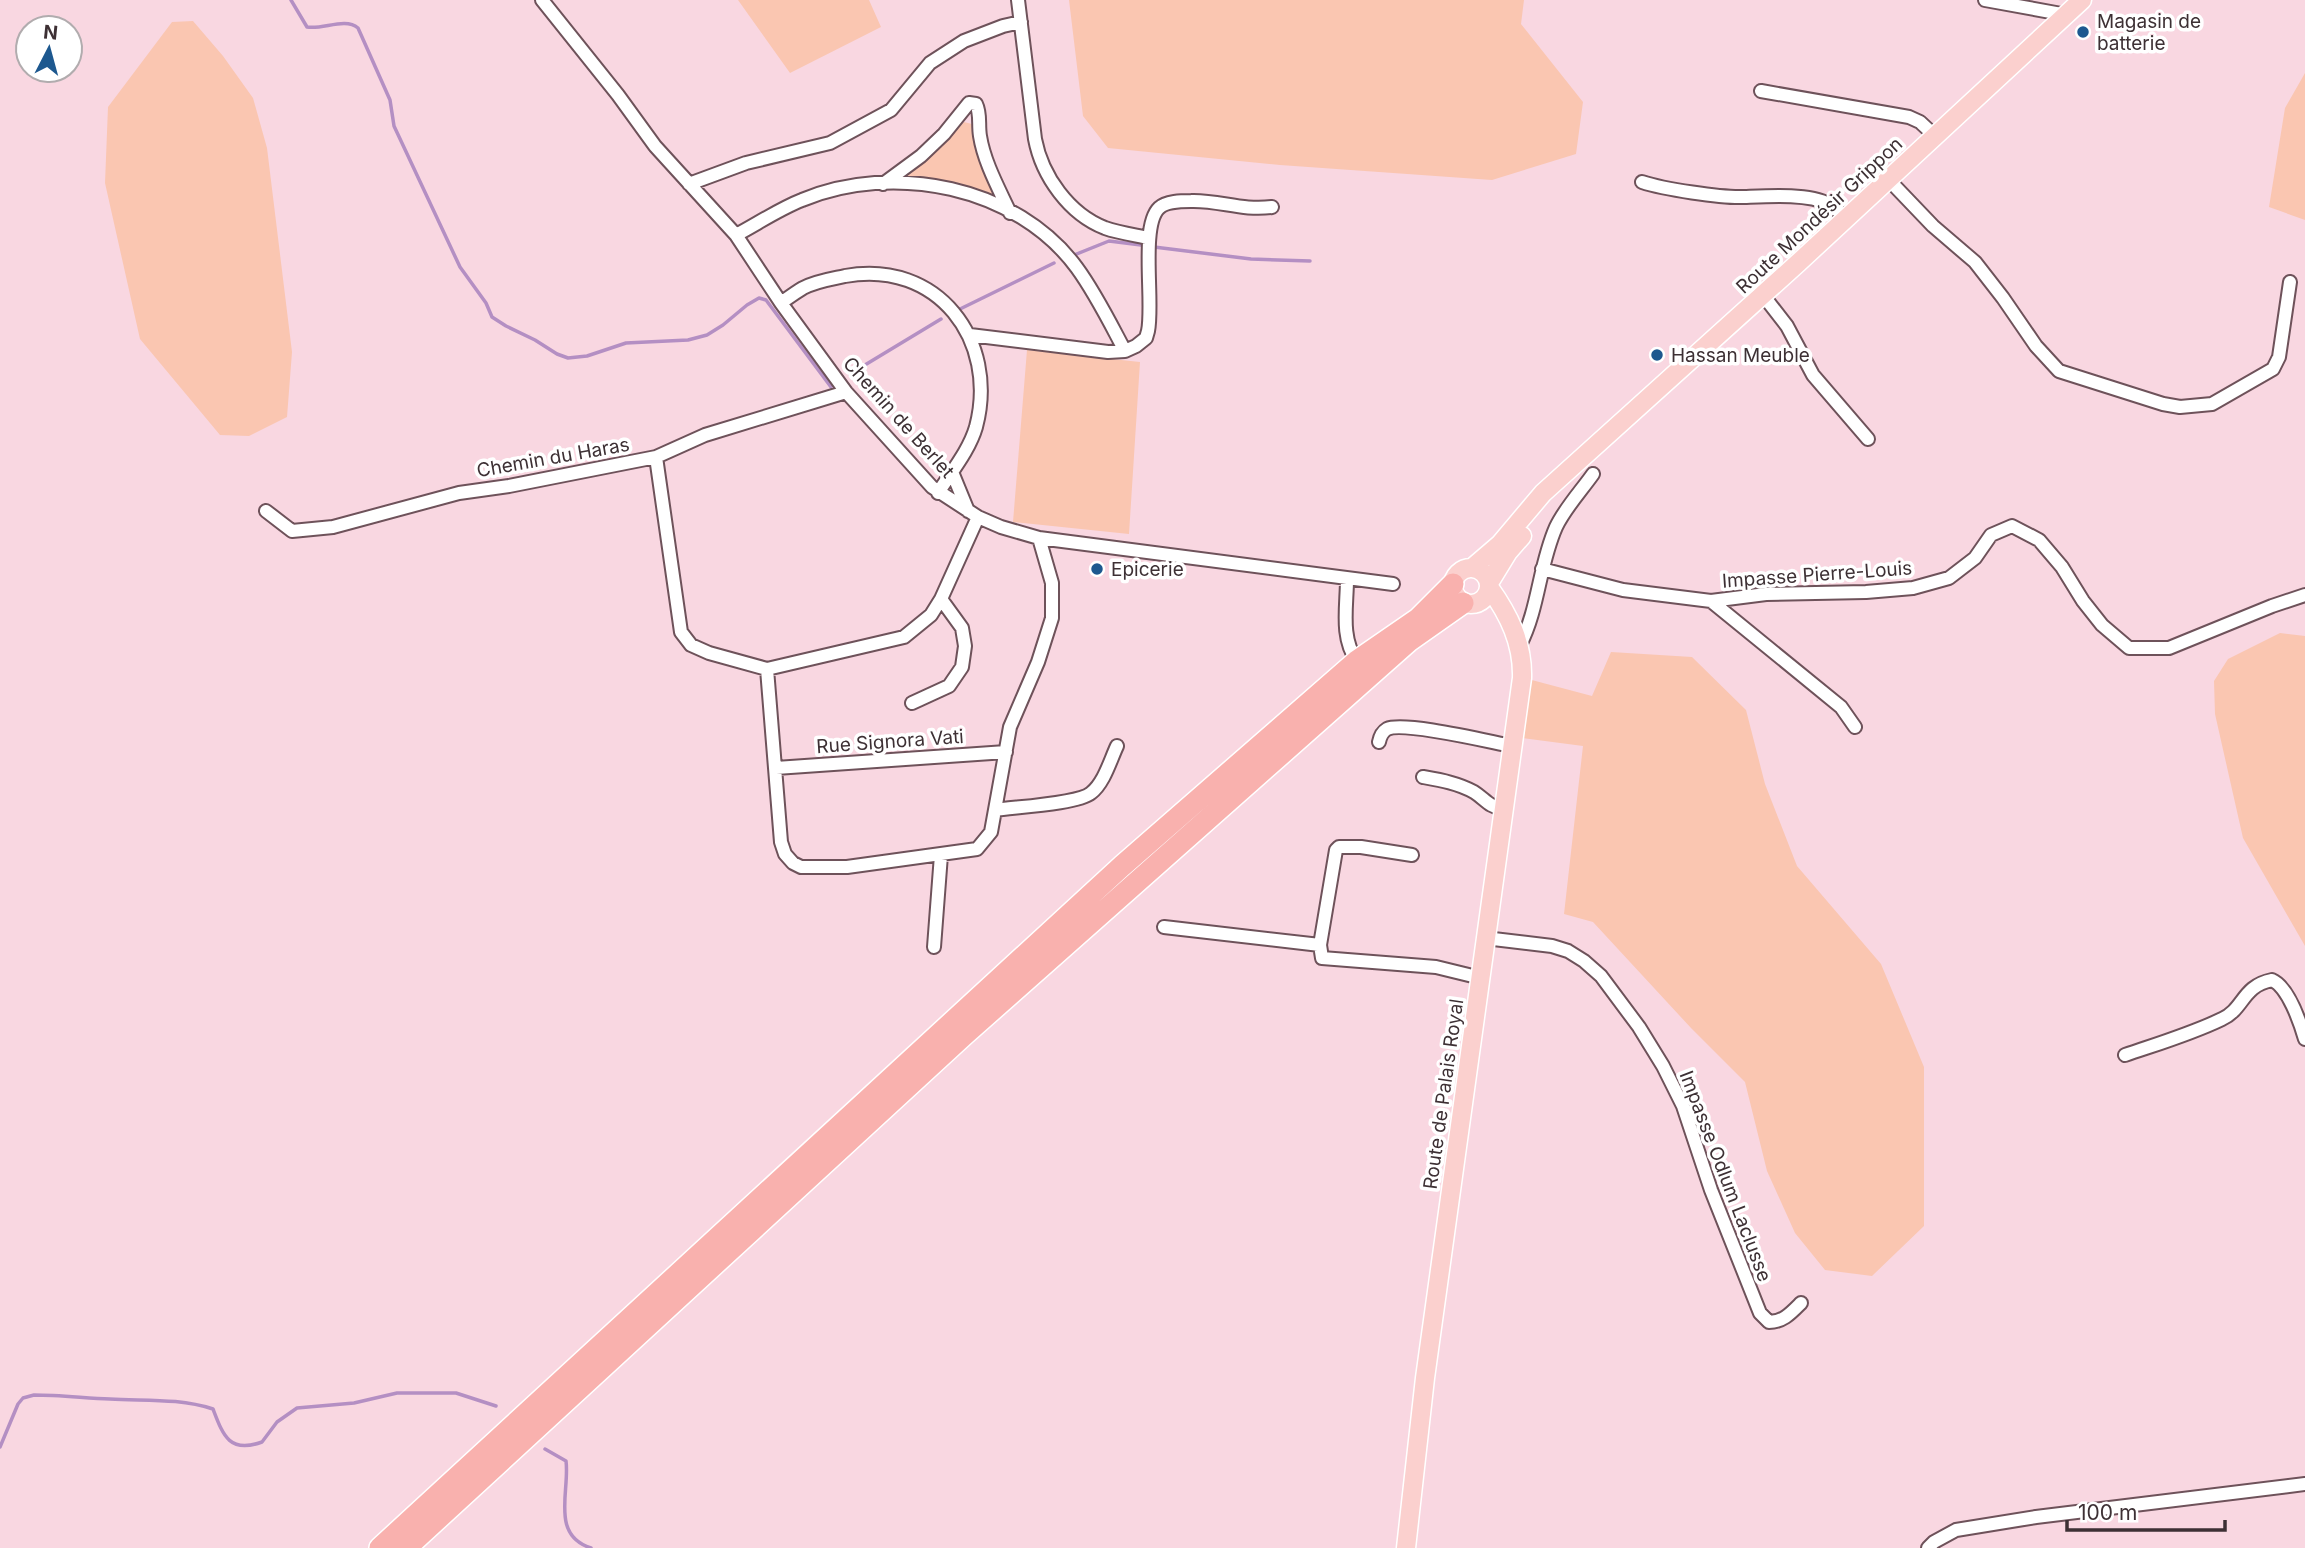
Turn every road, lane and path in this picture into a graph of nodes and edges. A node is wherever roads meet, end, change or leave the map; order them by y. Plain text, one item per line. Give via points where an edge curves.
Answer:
1 (542, 0) edge
2 (1018, 0) edge
3 (1985, 0) edge
4 (2082, 0) edge
5 (2067, 15) junction
6 (1021, 22) junction
7 (1760, 91) dead end
8 (1935, 136) junction
9 (1888, 179) junction
10 (1642, 182) dead end
11 (689, 184) junction
12 (883, 184) junction
13 (1272, 207) dead end
14 (1010, 213) junction
15 (1846, 218) junction
16 (736, 235) junction
17 (1149, 238) junction
18 (2290, 282) dead end
19 (1763, 295) junction
20 (781, 303) junction
21 (970, 335) junction
22 (1125, 351) junction
23 (846, 392) junction
24 (1868, 439) dead end
25 (656, 457) junction
26 (1582, 459) junction
27 (952, 472) junction
28 (1593, 474) dead end
29 (938, 493) junction
30 (266, 511) dead end
31 (973, 514) junction
32 (1040, 538) junction
33 (1472, 568) junction
34 (1542, 569) junction
35 (1347, 579) junction
36 (1393, 584) dead end
37 (1489, 585) junction
38 (2305, 595) edge
39 (1464, 597) junction
40 (941, 599) junction
41 (1711, 601) junction
42 (1405, 644) junction
43 (1520, 645) junction
44 (1357, 661) junction
45 (767, 669) junction
46 (912, 703) dead end
47 (1855, 727) dead end
48 (1379, 742) dead end
49 (1117, 746) dead end
50 (1512, 746) junction
51 (1006, 752) junction
52 (776, 768) junction
53 (1423, 777) dead end
54 (1503, 809) junction
55 (995, 810) junction
56 (942, 855) junction
57 (1412, 855) dead end
58 (1164, 927) dead end
59 (1485, 938) junction
60 (934, 947) dead end
61 (1321, 951) junction
62 (1481, 978) junction
63 (2305, 1039) edge
64 (2125, 1055) dead end
65 (1801, 1303) dead end
66 (2305, 1484) edge
67 (380, 1548) edge
68 (406, 1548) edge
69 (1406, 1548) edge
70 (1928, 1548) edge

1 - 11 street, Chemin de Berlet
2 - 6 street
3 - 5 street
4 - 5 main road, Route Mondésir Grippon
5 - 8 main road, Route Mondésir Grippon
6 - 11 street via 964,41 930,63 891,110 830,143 746,163
6 - 17 street via 1035,139 1047,171 1065,200 1082,215 1106,228
7 - 8 street via 1909,117
8 - 9 main road, Route Mondésir Grippon
9 - 15 main road, Route Mondésir Grippon
9 - 18 street via 1975,262 2059,371 2163,404 2212,404 2273,369
10 - 15 street via 1743,197 1811,199 1831,205
11 - 16 street, Chemin de Berlet
12 - 14 street via 949,188 983,198
12 - 14 street via 944,134 969,103 976,103 980,136
12 - 16 street via 848,187 802,200
13 - 17 street via 1172,202 1158,209
14 - 22 street via 1043,233 1076,266
15 - 19 main road, Route Mondésir Grippon
16 - 20 street, Chemin de Berlet
17 - 22 street via 1150,323 1146,338
19 - 24 street via 1787,326 1813,375
19 - 26 main road, Route Mondésir Grippon
20 - 21 street via 804,287 825,280 877,274 897,277 937,296
20 - 23 street, Chemin de Berlet
21 - 22 street via 1089,351
21 - 27 street via 977,359 979,408 971,438
23 - 25 street, Chemin du Haras via 705,435
23 - 29 street, Chemin de Berlet
25 - 30 street, Chemin du Haras via 459,493 333,527 292,531
25 - 45 street via 681,632 691,645 709,653
26 - 33 main road, Route Mondésir Grippon
26 - 37 main road, Route Mondésir Grippon via 1508,552
27 - 29 street
27 - 31 street
28 - 34 street via 1556,528
29 - 31 street, Chemin de Berlet
31 - 32 street, Chemin de Berlet
31 - 40 street
32 - 35 street, Chemin de Berlet
32 - 51 street via 1052,583 1052,618 1010,727
33 - 37 main road via 1483,572
33 - 39 main road via 1458,573
34 - 41 street, Impasse Pierre-Louis via 1623,590
34 - 43 street via 1534,613
35 - 36 street, Chemin de Berlet
35 - 44 street via 1346,637
37 - 39 main road via 1487,595
37 - 43 main road, Route de Palais Royal
38 - 41 street, Impasse Pierre-Louis via 2169,648 2129,648 2102,625 2039,540 2012,526 1991,535 1975,558 1950,578 1913,588
39 - 42 highway
39 - 43 main road via 1504,622
39 - 44 highway via 1418,619
40 - 45 street via 931,615 904,637
40 - 46 street via 962,628 962,667 949,685
41 - 47 street via 1841,707
42 - 44 highway via 1370,665
42 - 68 highway via 964,1035
43 - 50 main road, Route de Palais Royal via 1522,678
44 - 67 highway via 951,1021
45 - 52 street
48 - 50 street via 1383,731 1401,728
49 - 55 street via 1099,785 1089,795
50 - 54 main road, Route de Palais Royal
51 - 52 street, Rue Signora Vati
51 - 55 street
52 - 56 street via 781,842 793,863 847,867
53 - 54 street via 1450,782 1476,793 1489,806
54 - 59 main road, Route de Palais Royal
55 - 56 street via 990,832 977,849
56 - 60 street
57 - 61 street via 1361,847 1336,850
58 - 61 street
59 - 62 main road, Route de Palais Royal
59 - 65 street, Impasse Odlum Laclusse via 1568,951 1601,976 1645,1037 1683,1106 1760,1313 1769,1322 1777,1322
61 - 62 street
62 - 69 main road, Route de Palais Royal
63 - 64 street via 2281,985 2272,980 2246,993 2225,1018
66 - 70 street via 1956,1530

